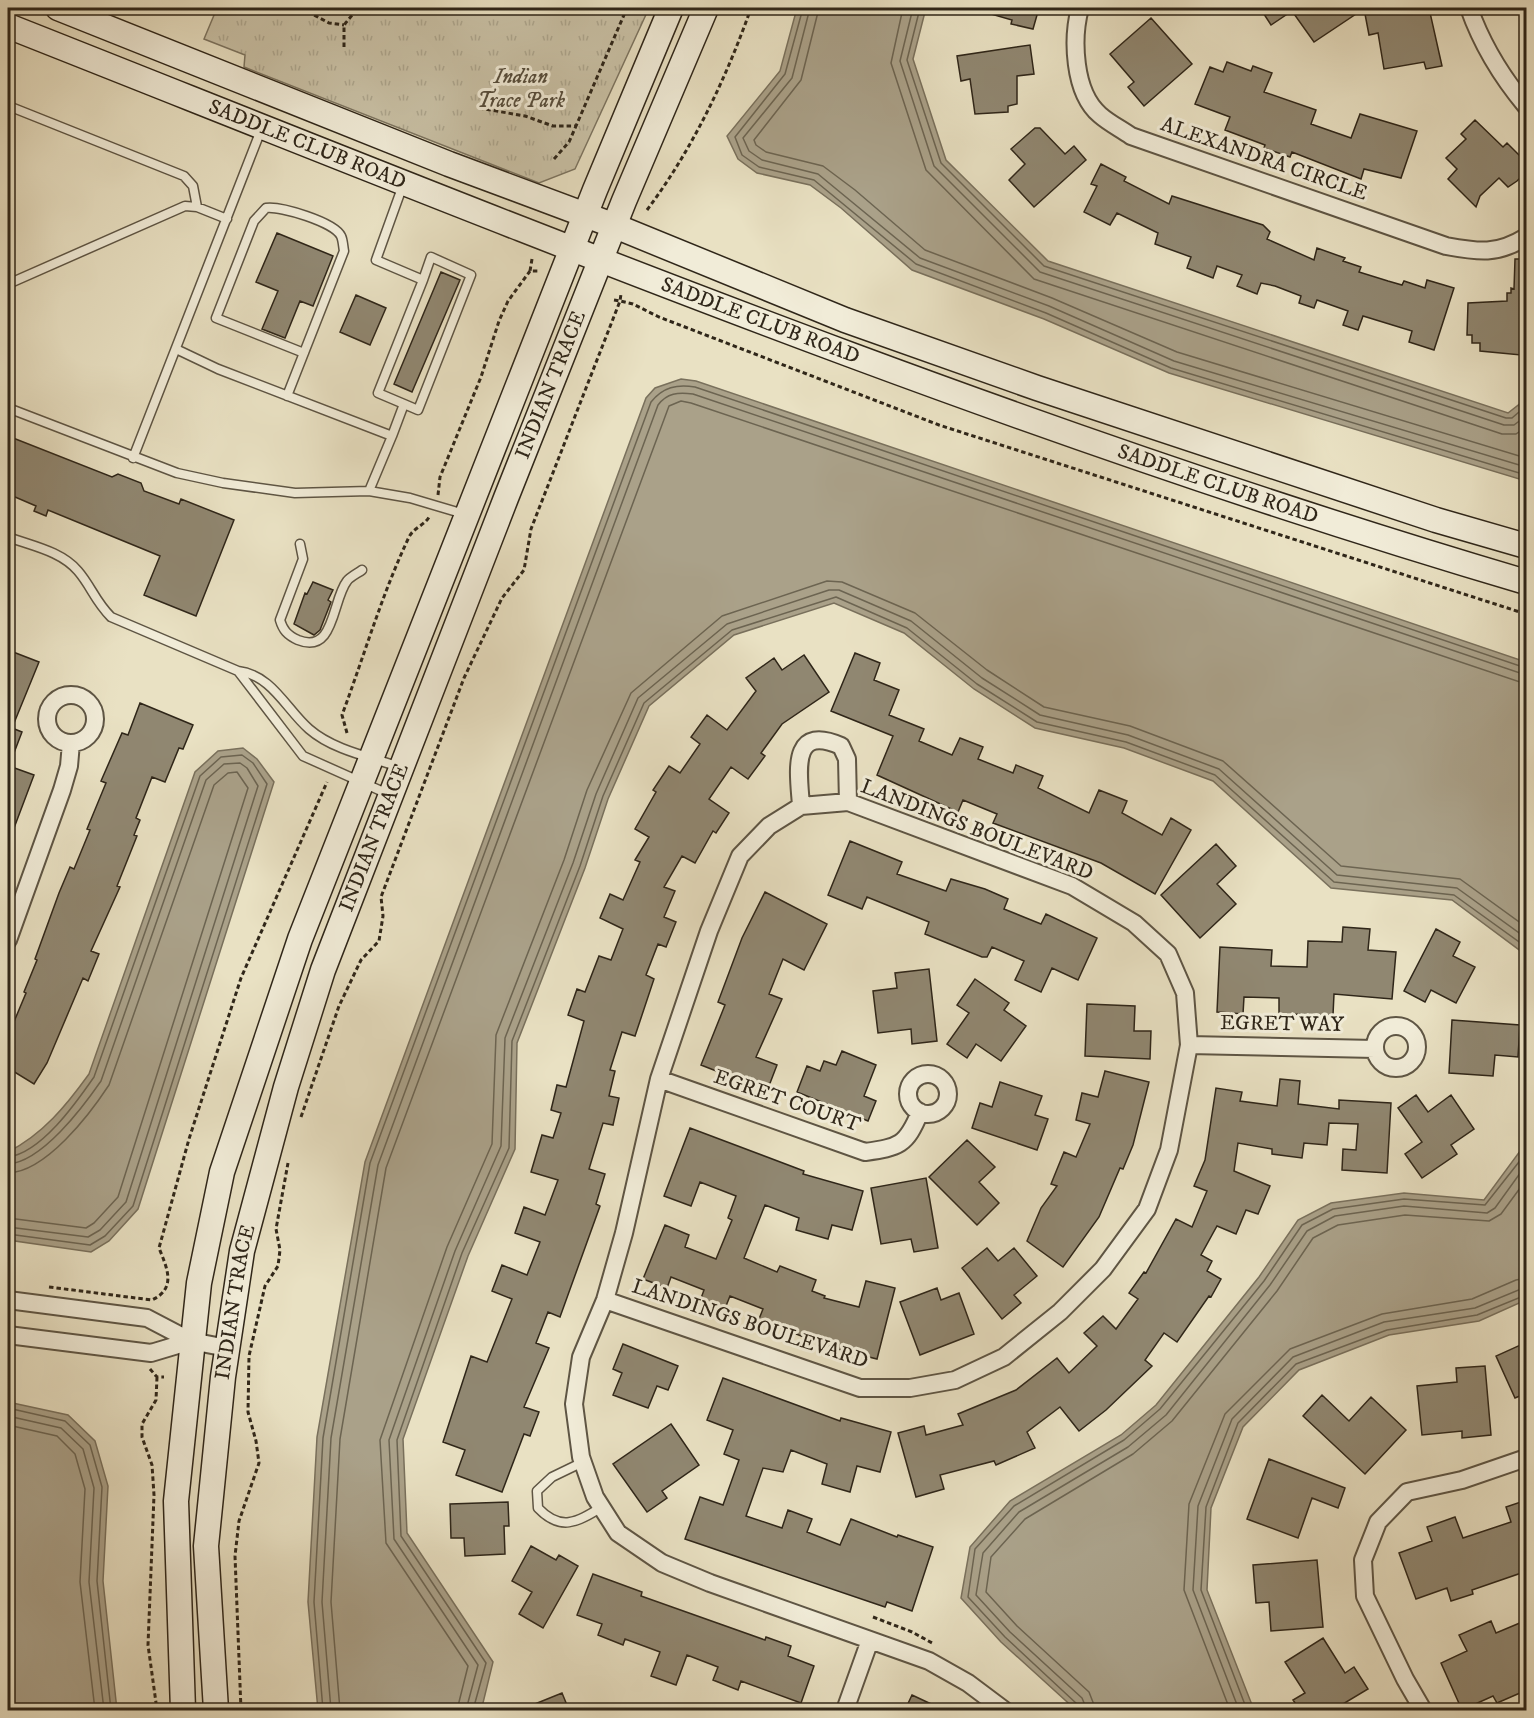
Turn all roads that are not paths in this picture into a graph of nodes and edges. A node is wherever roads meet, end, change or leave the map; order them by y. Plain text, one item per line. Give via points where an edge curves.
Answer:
1 (58, 8) edge
2 (671, 8) edge
3 (706, 8) edge
4 (1080, 8) edge
5 (1469, 8) edge
6 (8, 26) edge
7 (1527, 106) edge
8 (9, 108) edge
9 (262, 127) junction
10 (404, 182) junction
11 (197, 207) junction
12 (585, 214) junction
13 (227, 219) junction
14 (615, 226) junction
15 (1527, 237) edge
16 (572, 247) junction
17 (602, 260) junction
18 (423, 280) junction
19 (8, 284) edge
20 (176, 350) junction
21 (304, 353) junction
22 (287, 396) junction
23 (404, 404) junction
24 (8, 408) edge
25 (392, 436) junction
26 (133, 458) junction
27 (369, 491) junction
28 (468, 514) junction
29 (8, 537) edge
30 (300, 544) dead end
31 (1527, 546) edge
32 (362, 570) dead end
33 (1527, 582) edge
34 (238, 671) junction
35 (71, 743) dead end
36 (372, 758) junction
37 (403, 768) junction
38 (362, 783) junction
39 (392, 796) junction
40 (848, 802) junction
41 (801, 806) junction
42 (8, 940) edge
43 (1189, 1045) junction
44 (1374, 1049) dead end
45 (659, 1079) junction
46 (920, 1112) dead end
47 (8, 1300) edge
48 (605, 1300) junction
49 (8, 1335) edge
50 (191, 1341) junction
51 (227, 1348) junction
52 (1527, 1458) edge
53 (583, 1462) junction
54 (602, 1507) junction
55 (870, 1640) junction
56 (183, 1710) edge
57 (216, 1710) edge
58 (845, 1710) edge
59 (1004, 1710) edge
60 (1423, 1710) edge

1 - 12 main road, SADDLE CLUB ROAD
2 - 12 main road, INDIAN TRACE
3 - 14 main road, INDIAN TRACE
4 - 15 street, ALEXANDRA CIRCLE via 1074,52 1083,86 1098,113 1131,136 1446,246 1478,252 1509,248
5 - 7 street via 1505,80
6 - 9 main road, SADDLE CLUB ROAD
8 - 11 lane via 184,176 193,186
9 - 10 main road, SADDLE CLUB ROAD
9 - 13 lane
10 - 16 main road, SADDLE CLUB ROAD
10 - 18 lane via 376,260
11 - 13 lane
11 - 19 lane via 185,206
12 - 14 main road, SADDLE CLUB ROAD
12 - 16 main road, INDIAN TRACE
13 - 20 lane
14 - 17 main road, INDIAN TRACE
14 - 31 main road, SADDLE CLUB ROAD via 845,320 1005,377
16 - 17 main road, SADDLE CLUB ROAD
16 - 28 main road, INDIAN TRACE
17 - 33 main road, SADDLE CLUB ROAD via 902,373 1256,498
17 - 37 main road, INDIAN TRACE
18 - 23 lane via 378,393
18 - 23 lane via 431,257 471,275 418,410
20 - 22 lane
20 - 26 lane
21 - 21 lane via 216,318 254,221 266,208 278,206 329,226 341,235 344,250
21 - 22 lane
22 - 25 lane
23 - 25 lane
24 - 26 lane
25 - 27 lane
26 - 27 lane via 177,473 271,491
27 - 28 lane
28 - 36 main road, INDIAN TRACE
29 - 34 lane via 63,557 79,572 111,617
30 - 32 lane via 303,559 280,620 283,629 299,640 316,642 325,636 347,581
34 - 36 lane via 250,672 261,680 285,700 309,729 334,745
34 - 38 lane via 303,756
35 - 42 street via 62,790
36 - 37 lane
36 - 38 main road, INDIAN TRACE
37 - 39 main road, INDIAN TRACE
38 - 39 lane
38 - 50 main road, INDIAN TRACE via 296,950 222,1172
39 - 51 main road, INDIAN TRACE via 323,970 286,1087 242,1251
40 - 41 street, LANDINGS BOULEVARD
40 - 41 street via 847,759 841,746 826,739 814,740 803,747 798,762
40 - 43 street, LANDINGS BOULEVARD via 1072,886 1134,923 1168,954 1185,993
41 - 45 street, LANDINGS BOULEVARD via 769,826 740,856 709,931
43 - 44 street, EGRET WAY
43 - 48 street, LANDINGS BOULEVARD via 1169,1150 1147,1209 1103,1269 1060,1312 1004,1357 955,1380 910,1388 860,1388
45 - 46 street, EGRET COURT via 865,1152 895,1148 912,1132
45 - 48 street, LANDINGS BOULEVARD
47 - 50 street via 147,1318
48 - 53 street, LANDINGS BOULEVARD via 581,1357 574,1404
49 - 50 street via 151,1353
50 - 51 street
50 - 56 main road, INDIAN TRACE via 176,1501
51 - 57 main road, INDIAN TRACE via 206,1546
52 - 60 street via 1462,1480 1407,1492 1378,1522 1364,1560 1365,1596
53 - 54 street, LANDINGS BOULEVARD
53 - 54 lane via 552,1477 537,1491 538,1508 549,1520 570,1523
54 - 55 street, LANDINGS BOULEVARD via 618,1533 662,1563
55 - 58 street
55 - 59 street, LANDINGS BOULEVARD via 928,1661 968,1683

